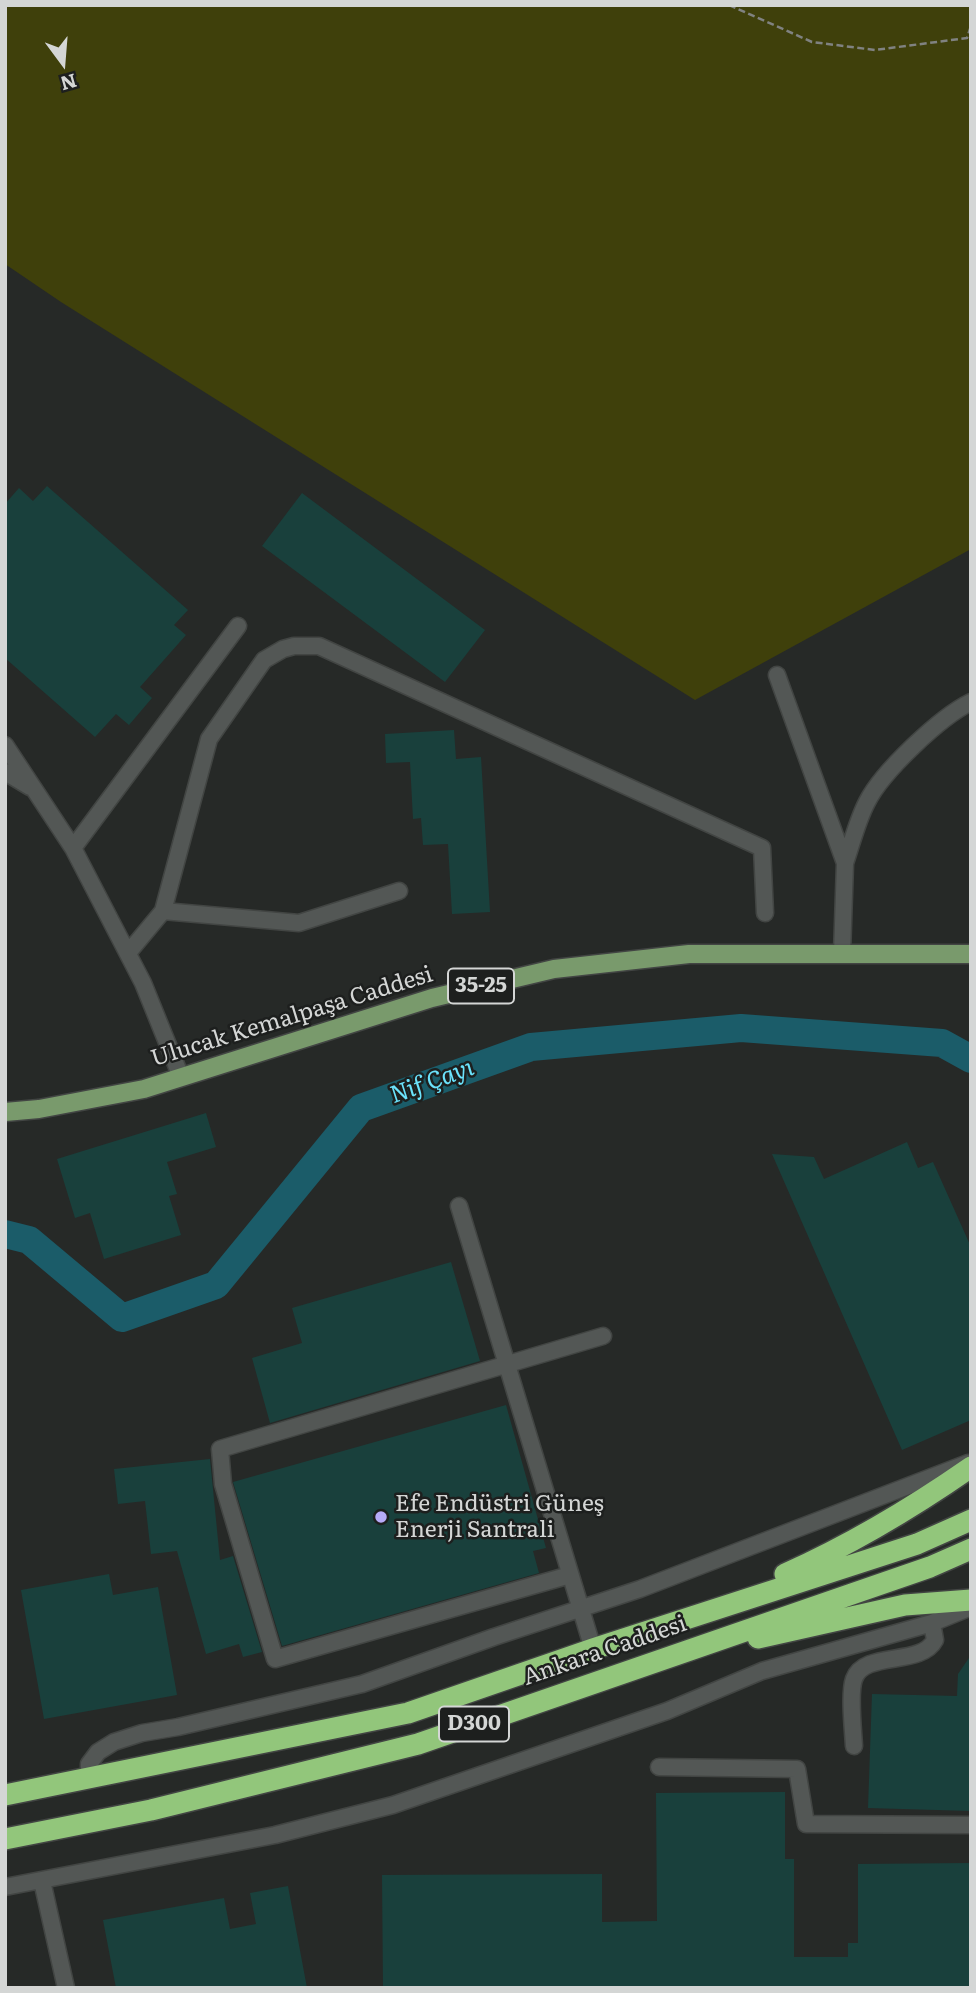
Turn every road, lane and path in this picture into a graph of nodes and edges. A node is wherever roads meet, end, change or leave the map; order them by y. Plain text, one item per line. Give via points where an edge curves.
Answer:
1 (729, 5) edge
2 (971, 26) edge
3 (238, 626) dead end
4 (777, 675) dead end
5 (971, 702) edge
6 (5, 745) edge
7 (5, 772) edge
8 (35, 790) junction
9 (73, 848) junction
10 (845, 863) junction
11 (400, 891) dead end
12 (163, 911) junction
13 (765, 913) dead end
14 (128, 953) junction
15 (842, 954) junction
16 (971, 954) edge
17 (181, 1077) junction
18 (5, 1112) edge
19 (459, 1206) dead end
20 (603, 1336) dead end
21 (507, 1364) junction
22 (971, 1464) edge
23 (971, 1520) edge
24 (971, 1549) edge
25 (570, 1575) junction
26 (971, 1600) edge
27 (971, 1607) edge
28 (580, 1608) junction
29 (677, 1622) junction
30 (932, 1623) junction
31 (593, 1650) junction
32 (657, 1660) junction
33 (854, 1746) dead end
34 (659, 1766) dead end
35 (89, 1778) junction
36 (5, 1796) edge
37 (971, 1825) edge
38 (5, 1839) edge
39 (42, 1881) junction
40 (5, 1887) edge
41 (66, 1988) edge

1 - 2 path via 812,42 875,50 967,38
3 - 9 lane
4 - 10 lane
5 - 10 lane via 925,735 885,777 867,801
6 - 8 lane
7 - 8 lane
8 - 9 lane
9 - 14 lane
10 - 15 lane
11 - 12 lane via 299,923
12 - 13 lane via 209,738 264,660 283,649 307,645 319,646 762,848
12 - 14 lane
14 - 17 lane
15 - 16 main road, Ulucak Kemalpaşa Caddesi / 35-25
15 - 17 main road, Ulucak Kemalpaşa Caddesi / 35-25 via 689,954 554,969 432,998
17 - 18 main road, Ulucak Kemalpaşa Caddesi / 35-25 via 144,1089
19 - 21 lane
20 - 21 lane
21 - 25 lane
21 - 25 lane via 220,1449 223,1484 271,1647 275,1659
22 - 28 lane
22 - 29 highway via 922,1501 813,1562
23 - 29 highway, Ankara Caddesi / D300 via 917,1544
24 - 32 highway, Ankara Caddesi / D300
25 - 28 lane
26 - 32 highway via 905,1605
27 - 30 lane
28 - 31 lane
28 - 35 lane via 362,1684 114,1742 89,1764
29 - 31 highway, Ankara Caddesi / D300
30 - 33 lane via 935,1640 928,1650 867,1665 858,1672 852,1687
30 - 39 lane via 762,1671 667,1711 393,1805 275,1835
31 - 35 highway, Ankara Caddesi / D300 via 408,1713
32 - 38 highway, Ankara Caddesi / D300 via 418,1744 151,1811
34 - 37 lane via 797,1769 806,1824
35 - 36 highway, Ankara Caddesi / D300
39 - 40 lane
39 - 41 lane

